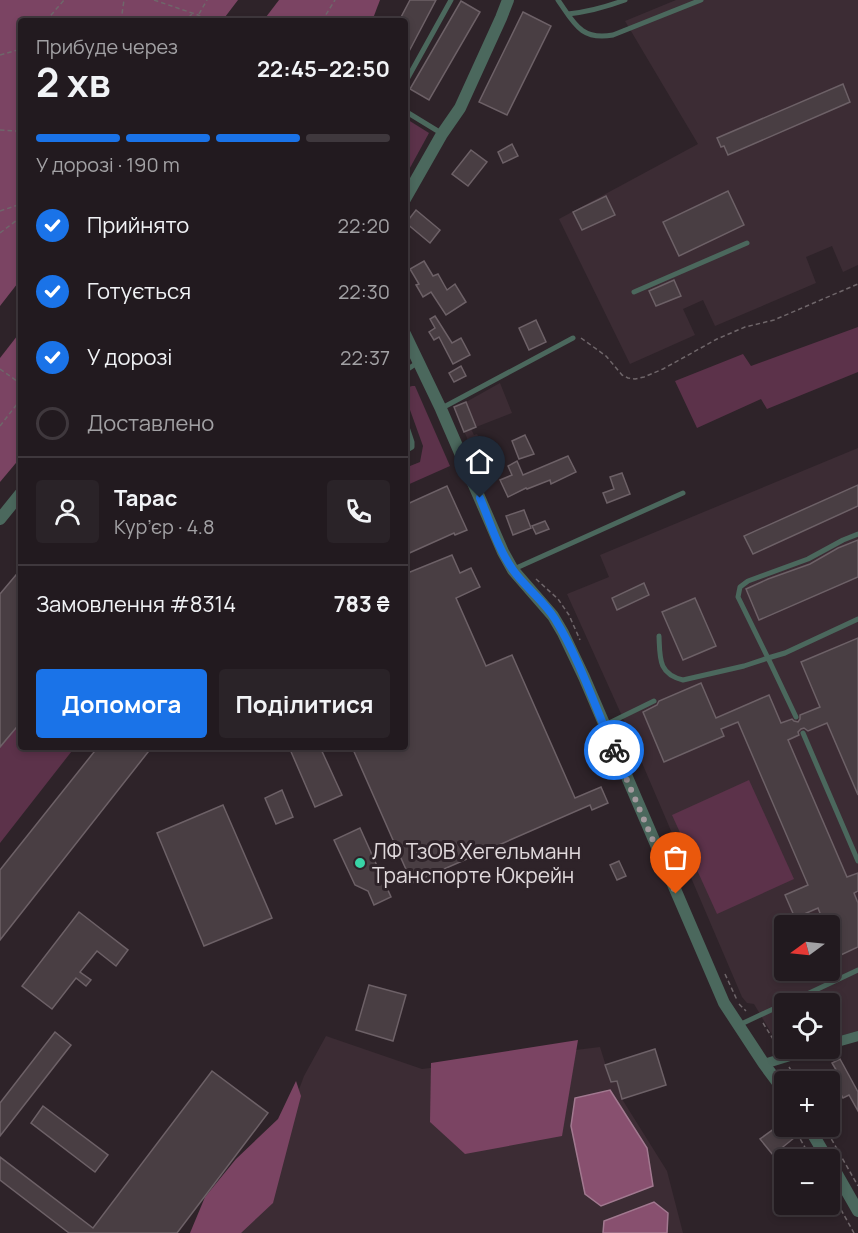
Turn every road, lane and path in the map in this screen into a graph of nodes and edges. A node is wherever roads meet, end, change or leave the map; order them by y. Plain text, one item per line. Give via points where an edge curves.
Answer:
1 (64, 0) edge
2 (124, 0) edge
3 (154, 0) edge
4 (207, 0) edge
5 (335, 0) edge
6 (451, 0) edge
7 (508, 0) edge
8 (558, 0) edge
9 (625, 0) edge
10 (701, 0) edge
11 (193, 13) junction
12 (568, 14) junction
13 (198, 15) junction
14 (49, 18) edge
15 (121, 18) edge
16 (187, 18) edge
17 (203, 18) edge
18 (324, 18) edge
19 (18, 50) edge
20 (0, 55) edge
21 (408, 78) edge
22 (408, 113) edge
23 (0, 130) edge
24 (18, 130) edge
25 (442, 134) junction
26 (408, 194) edge
27 (18, 205) edge
28 (0, 211) edge
29 (18, 219) edge
30 (0, 232) edge
31 (747, 243) dead end
32 (858, 284) edge
33 (634, 292) dead end
34 (576, 337) joint
35 (408, 340) edge
36 (418, 362) junction
37 (0, 369) edge
38 (408, 369) edge
39 (18, 382) edge
40 (18, 403) edge
41 (441, 409) junction
42 (0, 426) edge
43 (408, 431) edge
44 (408, 449) edge
45 (683, 493) dead end
46 (18, 497) edge
47 (0, 519) edge
48 (858, 534) edge
49 (513, 570) junction
50 (858, 619) edge
51 (659, 636) dead end
52 (768, 658) junction
53 (654, 701) dead end
54 (796, 717) dead end
55 (603, 725) junction
56 (803, 733) dead end
57 (858, 861) edge
58 (858, 970) edge
59 (809, 993) edge
60 (774, 1009) edge
61 (739, 1025) junction
62 (858, 1036) edge
63 (840, 1041) edge
64 (781, 1059) edge
65 (764, 1064) junction
66 (774, 1078) edge
67 (830, 1137) edge
68 (840, 1180) edge
69 (858, 1186) edge
70 (840, 1208) edge
71 (858, 1210) edge
72 (854, 1233) edge

1 - 14 path
2 - 15 path
3 - 11 path
4 - 13 path
5 - 18 path
6 - 21 lane
7 - 25 street via 460,108
8 - 12 lane
9 - 12 lane
10 - 12 lane via 603,37 587,34
11 - 13 path
11 - 16 path
13 - 17 path
19 - 20 path
22 - 25 lane
23 - 24 path
25 - 26 street
27 - 28 path
29 - 30 path
31 - 33 lane
32 - 34 path via 774,320 745,327 635,379 622,375 606,356
34 - 41 lane
35 - 36 street
36 - 38 lane
36 - 41 street
37 - 39 path
40 - 42 path
41 - 49 street
43 - 44 lane via 412,442
45 - 49 lane
46 - 47 street
48 - 52 lane via 808,559 748,581 740,588 740,602
49 - 55 street via 563,633
50 - 52 lane
51 - 52 lane via 664,670 683,680
52 - 54 lane
53 - 55 lane
55 - 61 street via 724,1003
56 - 57 lane
58 - 59 lane
60 - 61 lane
61 - 65 street
62 - 63 street
64 - 65 street
65 - 66 street
67 - 69 path
68 - 71 street
70 - 72 path

